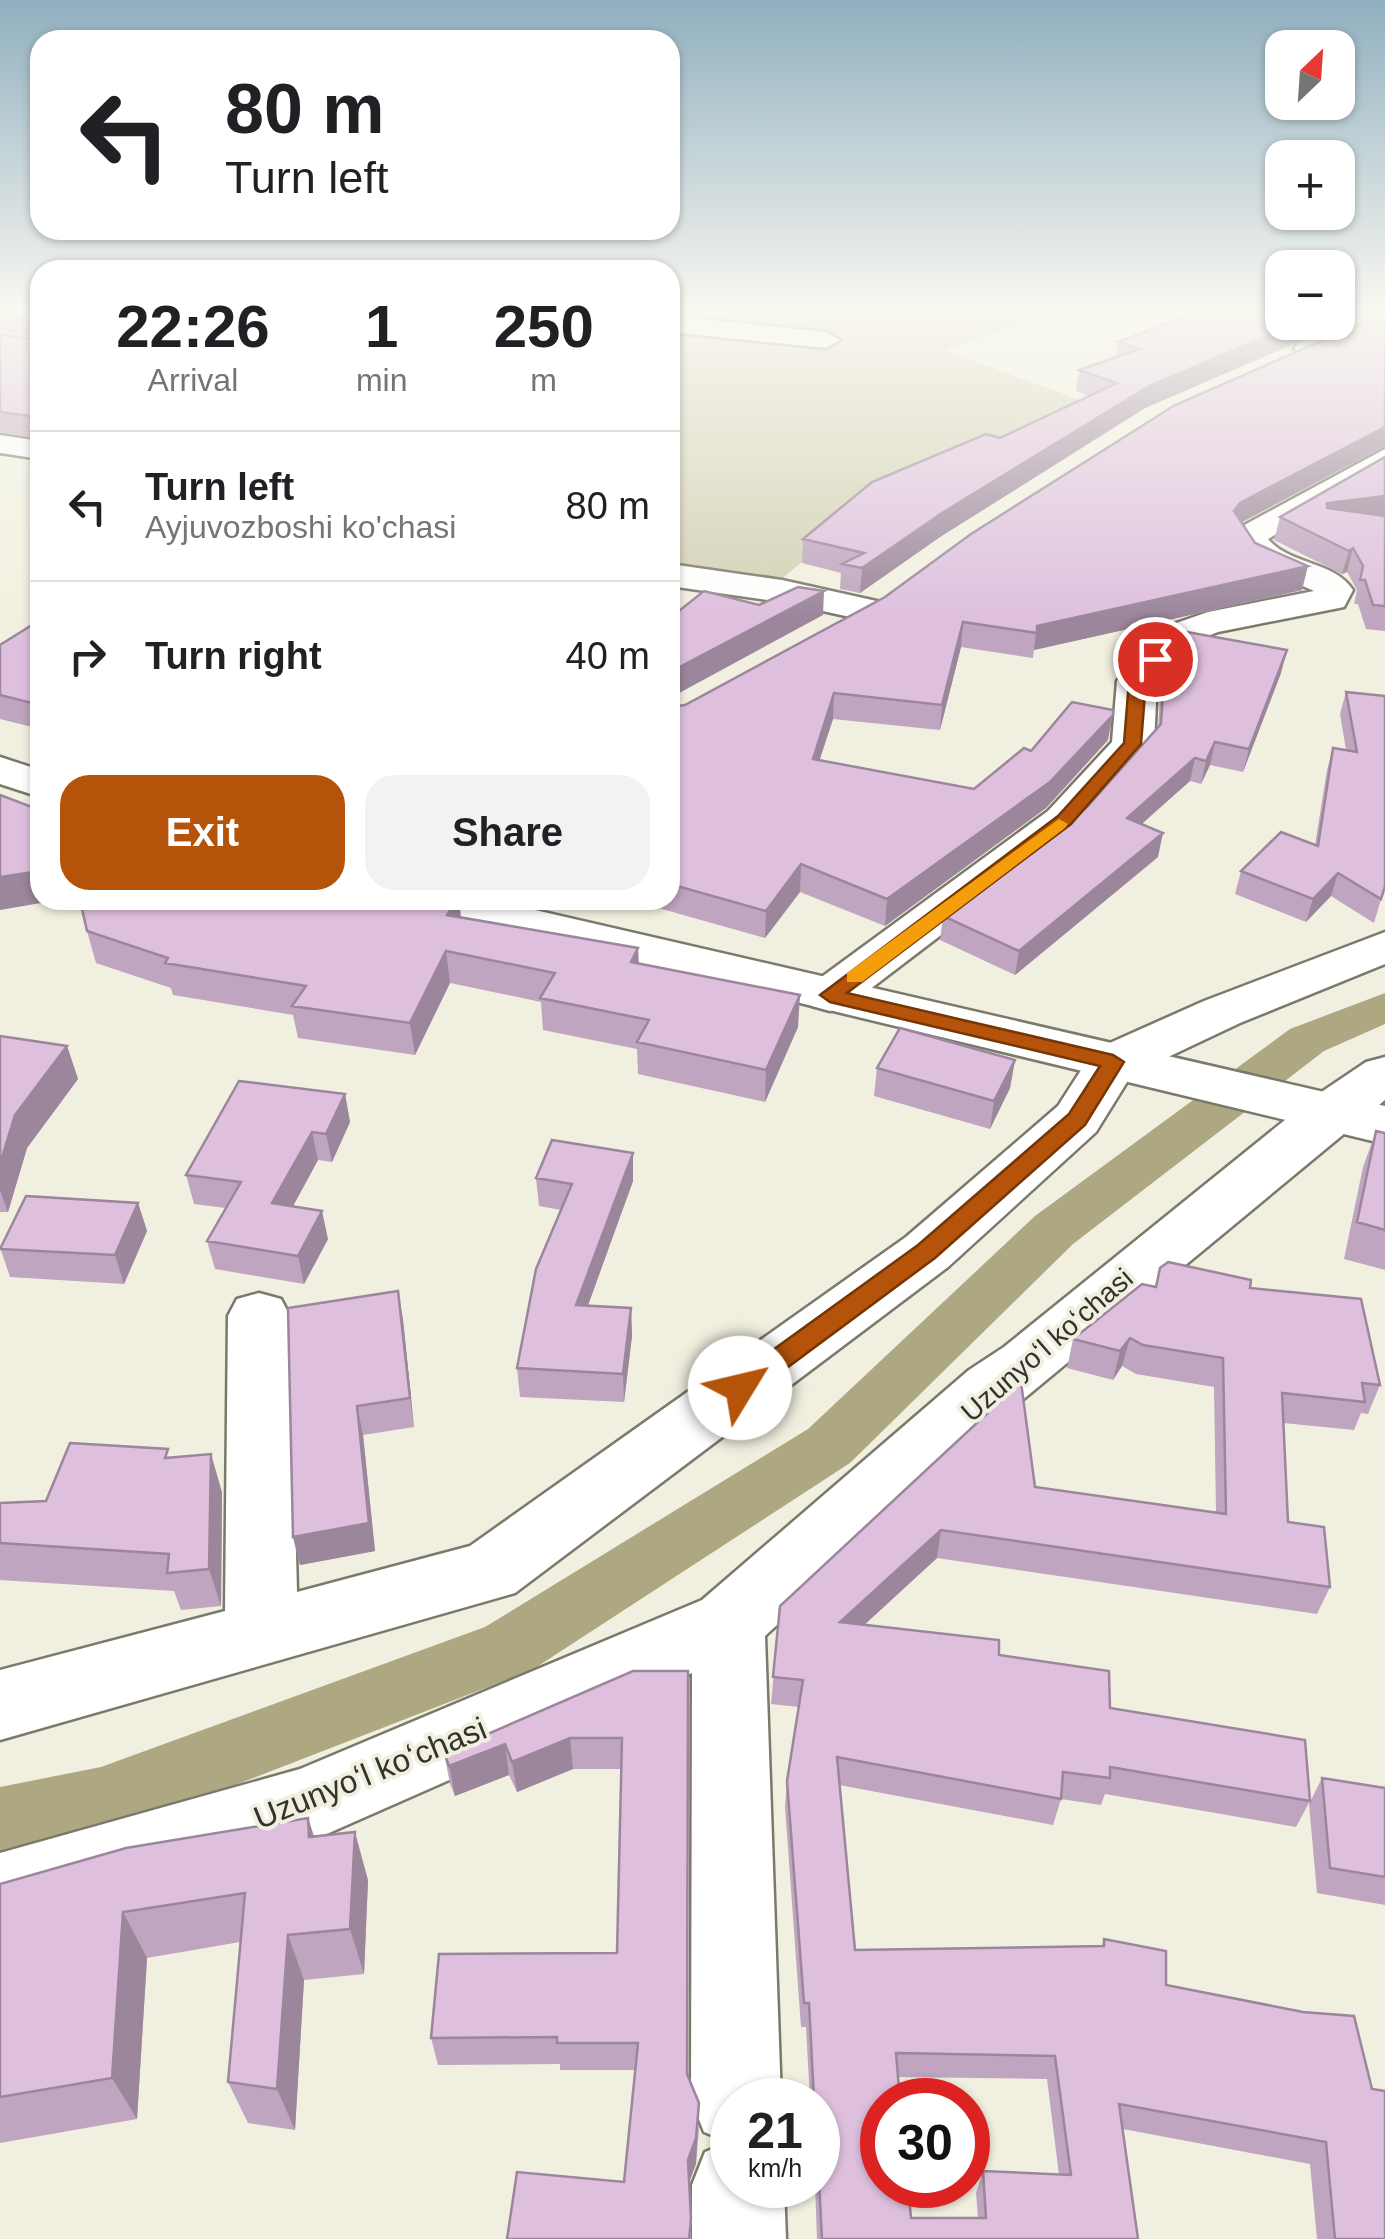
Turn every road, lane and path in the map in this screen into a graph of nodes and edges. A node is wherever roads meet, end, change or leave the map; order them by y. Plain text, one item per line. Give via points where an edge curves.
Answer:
1 (0, 444) edge
2 (30, 448) edge
3 (1385, 458) edge
4 (680, 576) edge
5 (822, 634) edge
6 (0, 770) edge
7 (30, 780) edge
8 (473, 910) edge
9 (1385, 947) edge
10 (830, 995) junction
11 (1113, 1062) junction
12 (1366, 1104) edge
13 (260, 1316) dead end
14 (728, 1623) junction
15 (261, 1634) junction
16 (0, 1705) edge
17 (0, 1894) edge
18 (736, 2078) edge
19 (738, 2208) edge
20 (739, 2239) edge

1 - 2 street
3 - 10 street via 1250,536 1262,556 1326,580 1336,590 1331,599 1208,623 1172,637 1138,681 1133,744 1064,820
4 - 5 street via 882,599
6 - 7 street
8 - 10 street
9 - 11 street
10 - 11 street
11 - 12 street
11 - 15 street via 1077,1119 927,1252 490,1571
12 - 14 street, Uzunyoʻl koʻchasi via 992,1388
13 - 15 street
14 - 17 street, Uzunyoʻl koʻchasi via 304,1806
14 - 18 street
15 - 16 street
19 - 20 street

